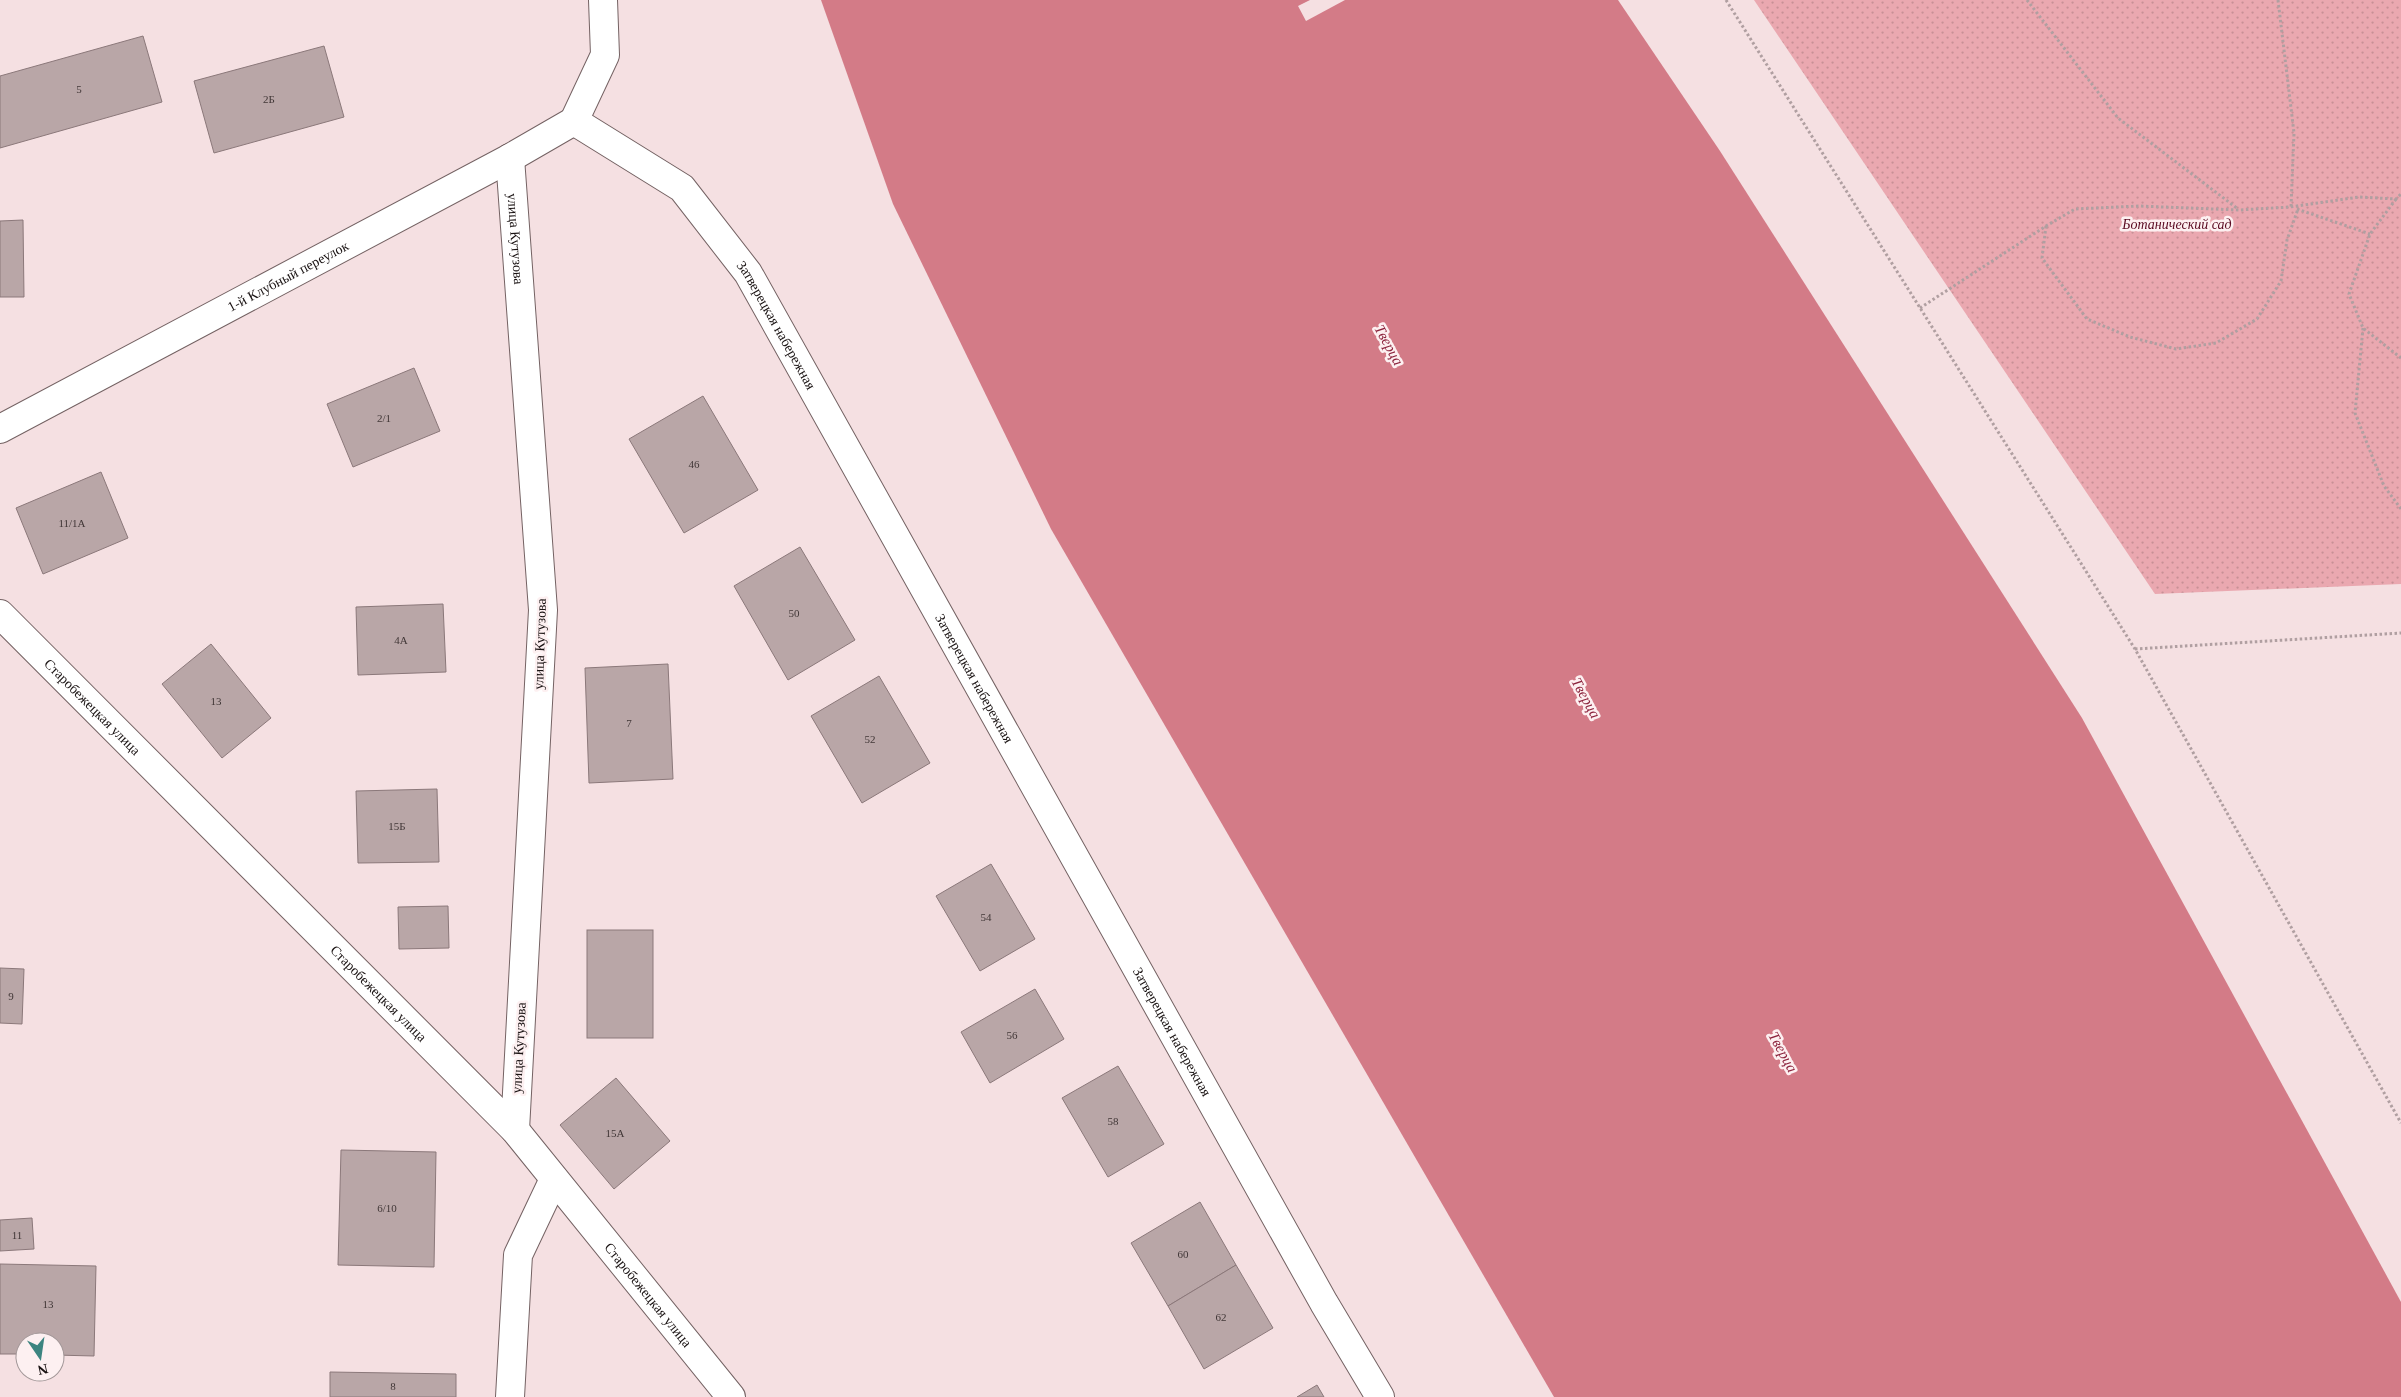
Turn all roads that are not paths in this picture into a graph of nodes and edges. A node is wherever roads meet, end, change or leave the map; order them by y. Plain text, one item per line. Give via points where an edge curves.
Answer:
1 (603, 0) edge
2 (574, 121) junction
3 (510, 158) junction
4 (0, 429) edge
5 (0, 614) edge
6 (515, 1130) junction
7 (554, 1179) junction
8 (510, 1397) edge
9 (731, 1397) edge
10 (1380, 1397) edge

1 - 2 street via 604,55
2 - 3 street, 1-й Клубный переулок
2 - 10 street, Затверецкая набережная via 682,188 748,273 1319,1294
3 - 4 street, 1-й Клубный переулок
3 - 6 street, улица Кутузова via 543,610
5 - 6 street, Старобежецкая улица
6 - 7 street, Старобежецкая улица
7 - 8 street via 518,1255
7 - 9 street, Старобежецкая улица

